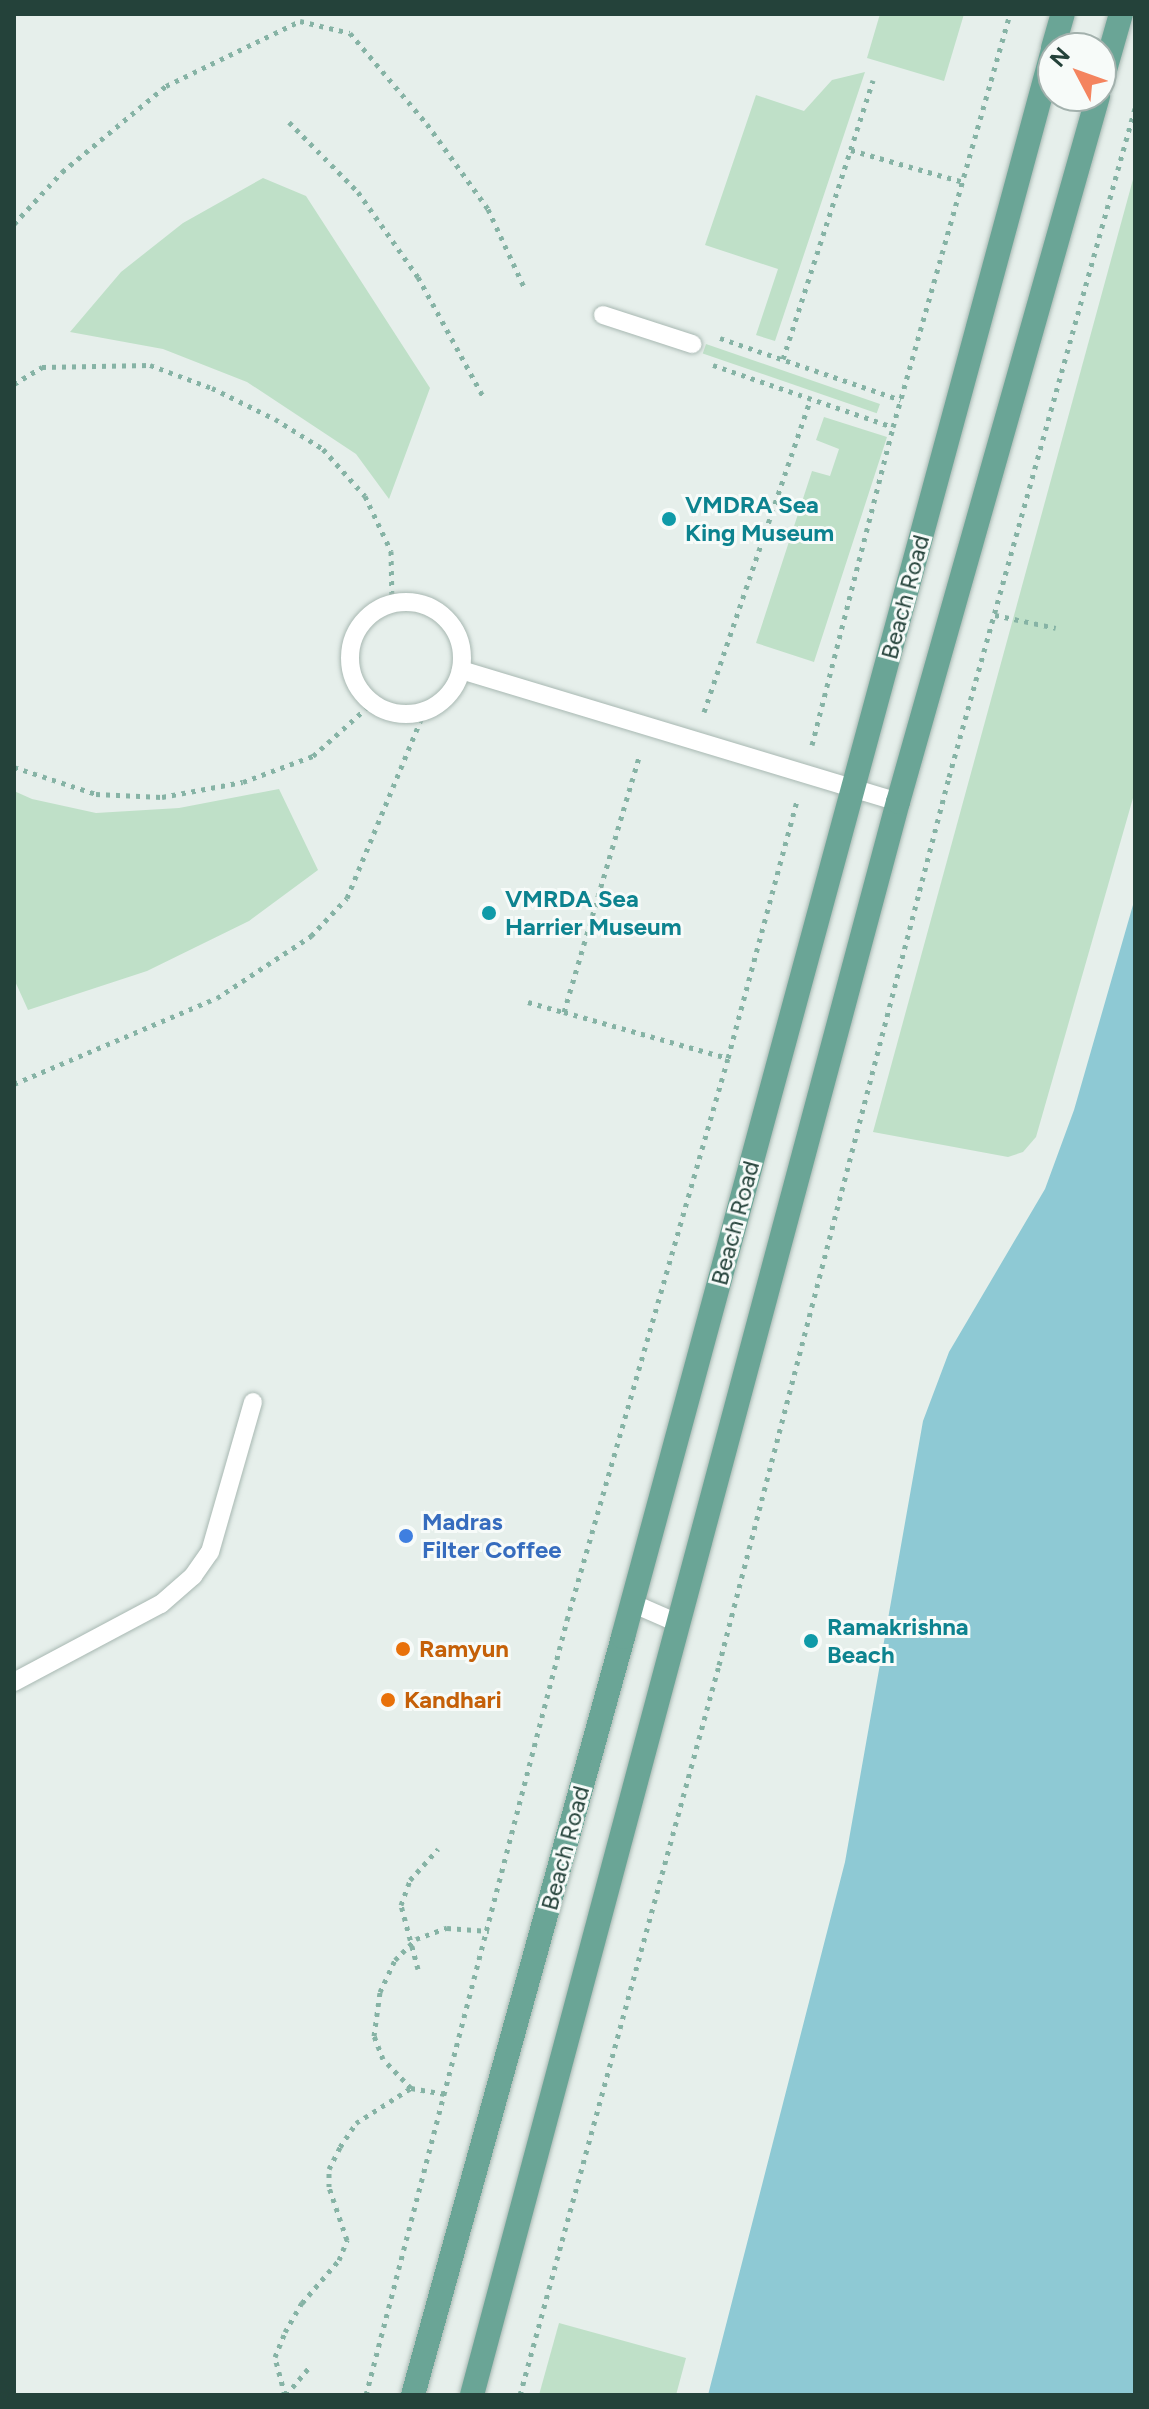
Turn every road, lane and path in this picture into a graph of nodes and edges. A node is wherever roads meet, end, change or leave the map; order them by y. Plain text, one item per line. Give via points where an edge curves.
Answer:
1 (1010, 14) edge
2 (873, 80) dead end
3 (1037, 108) edge
4 (1135, 108) edge
5 (1093, 112) edge
6 (289, 122) dead end
7 (851, 150) junction
8 (963, 182) junction
9 (14, 224) edge
10 (524, 287) dead end
11 (603, 315) dead end
12 (712, 335) dead end
13 (692, 344) dead end
14 (783, 359) junction
15 (701, 361) dead end
16 (14, 384) edge
17 (484, 398) dead end
18 (810, 400) junction
19 (901, 400) junction
20 (893, 427) junction
21 (392, 603) junction
22 (995, 615) junction
23 (1056, 628) dead end
24 (461, 670) junction
25 (371, 704) junction
26 (424, 712) junction
27 (648, 726) junction
28 (695, 740) junction
29 (14, 767) edge
30 (804, 772) junction
31 (853, 787) junction
32 (898, 802) junction
33 (528, 1002) dead end
34 (564, 1012) junction
35 (728, 1058) junction
36 (14, 1084) edge
37 (253, 1402) dead end
38 (632, 1603) junction
39 (680, 1624) junction
40 (14, 1682) edge
41 (438, 1849) dead end
42 (489, 1931) junction
43 (410, 1946) junction
44 (418, 1969) dead end
45 (411, 2088) junction
46 (446, 2094) junction
47 (311, 2365) dead end
48 (286, 2395) edge
49 (366, 2395) edge
50 (413, 2395) edge
51 (472, 2395) edge
52 (520, 2395) edge

1 - 8 path
2 - 7 path
3 - 31 main road, Beach Road
4 - 22 path
5 - 32 main road, Beach Road
6 - 17 path via 367,204 418,277
7 - 8 path
7 - 14 path
8 - 19 path
9 - 10 path via 62,172 166,86 300,21 350,33 427,124 488,209
11 - 13 lane
12 - 14 path
14 - 19 path
15 - 18 path
16 - 21 path via 42,367 150,365 275,419 323,449 365,496 391,551
18 - 20 path
18 - 28 path
19 - 20 path
20 - 30 path
21 - 24 lane via 411,601 446,617 457,633
21 - 25 lane via 375,610 352,638 351,674
22 - 23 path
22 - 52 path via 719,1665
24 - 26 lane via 454,688
24 - 27 lane
25 - 26 lane via 406,715
25 - 29 path via 313,756 243,782 162,797 96,794
26 - 36 path via 347,898 311,936 217,998
27 - 28 lane
27 - 34 path
28 - 30 lane
30 - 31 lane
30 - 35 path
31 - 32 lane
31 - 38 main road, Beach Road
32 - 39 main road, Beach Road
33 - 34 path
34 - 35 path
35 - 42 path via 571,1605
37 - 40 lane via 210,1552 193,1576 161,1604
38 - 39 lane
38 - 50 main road, Beach Road
39 - 51 main road, Beach Road
41 - 43 path via 410,1880 401,1905
42 - 43 path via 447,1928
42 - 46 path
43 - 44 path
43 - 45 path via 395,1960 380,1992 374,2036 383,2059
45 - 46 path
45 - 48 path via 356,2123 329,2169 332,2199 347,2240 339,2260 302,2303 275,2357
46 - 49 path
47 - 48 path

